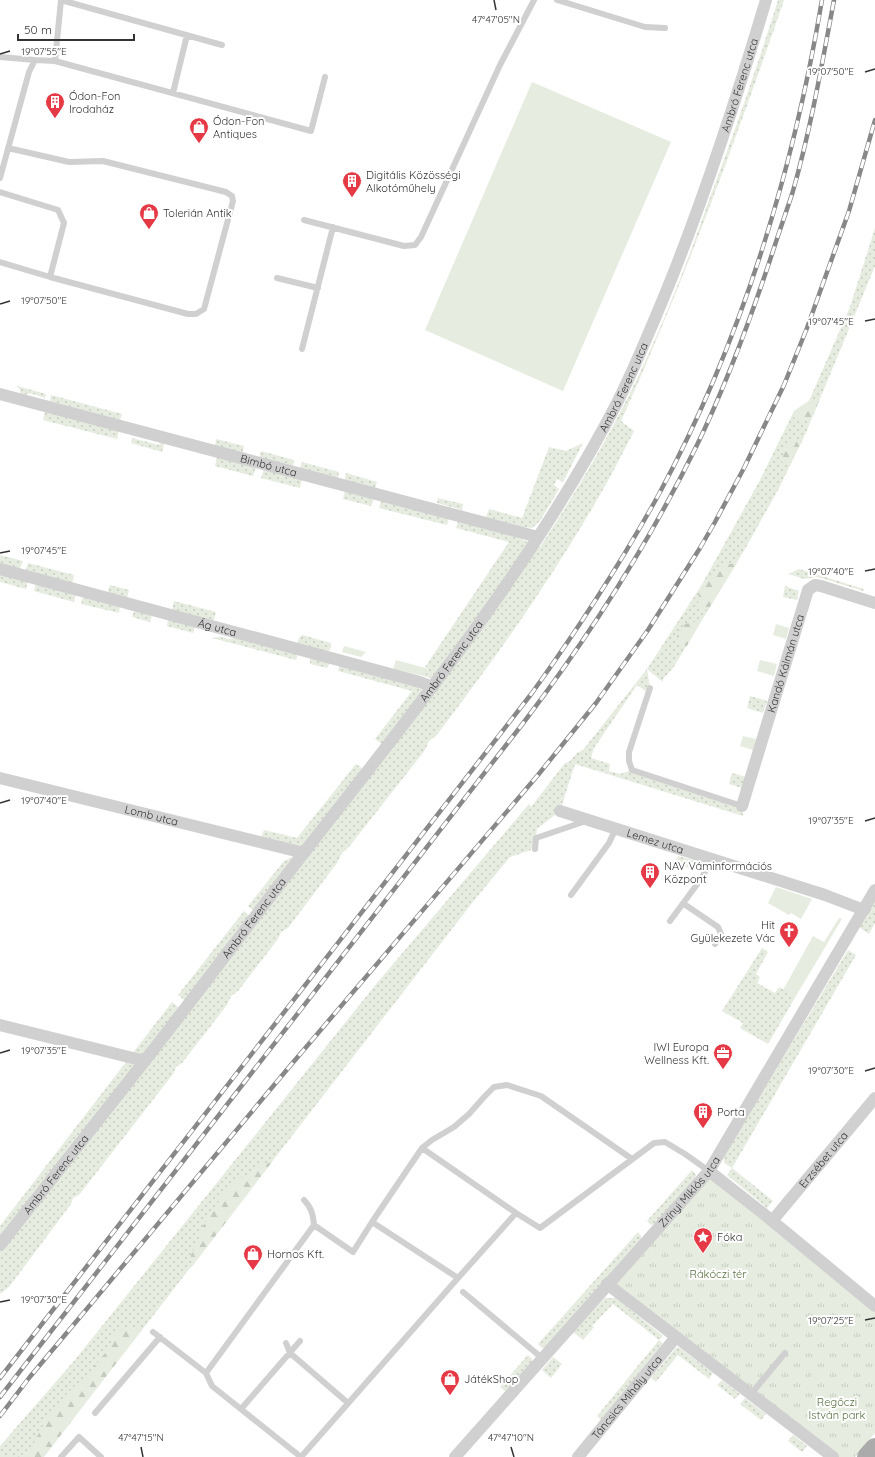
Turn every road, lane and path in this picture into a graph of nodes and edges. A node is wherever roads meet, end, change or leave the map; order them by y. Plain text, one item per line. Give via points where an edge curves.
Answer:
1 (61, 0) edge
2 (534, 0) edge
3 (557, 0) edge
4 (766, 0) edge
5 (665, 28) dead end
6 (187, 35) junction
7 (222, 45) dead end
8 (0, 57) edge
9 (35, 60) junction
10 (55, 61) junction
11 (325, 77) dead end
12 (173, 93) junction
13 (8, 148) junction
14 (0, 178) edge
15 (0, 192) edge
16 (304, 220) dead end
17 (333, 227) junction
18 (0, 262) edge
19 (50, 277) junction
20 (277, 278) dead end
21 (318, 288) junction
22 (302, 349) dead end
23 (0, 394) edge
24 (538, 537) junction
25 (0, 570) edge
26 (875, 603) edge
27 (433, 687) junction
28 (650, 688) dead end
29 (0, 778) edge
30 (742, 806) joint
31 (560, 811) dead end
32 (589, 820) junction
33 (616, 828) junction
34 (535, 849) dead end
35 (304, 853) junction
36 (712, 859) junction
37 (875, 890) edge
38 (571, 895) dead end
39 (684, 904) junction
40 (864, 910) junction
41 (670, 922) dead end
42 (714, 944) dead end
43 (0, 1025) edge
44 (145, 1061) junction
45 (875, 1098) edge
46 (422, 1148) junction
47 (632, 1159) junction
48 (709, 1171) junction
49 (304, 1200) dead end
50 (516, 1213) junction
51 (772, 1221) junction
52 (372, 1222) junction
53 (314, 1225) junction
54 (0, 1245) edge
55 (458, 1278) junction
56 (608, 1284) junction
57 (463, 1292) dead end
58 (875, 1306) edge
59 (153, 1332) dead end
60 (160, 1337) junction
61 (676, 1337) junction
62 (300, 1341) dead end
63 (286, 1343) dead end
64 (290, 1353) junction
65 (785, 1353) dead end
66 (542, 1358) junction
67 (206, 1373) junction
68 (752, 1394) junction
69 (348, 1403) junction
70 (241, 1409) junction
71 (95, 1413) dead end
72 (875, 1448) edge
73 (61, 1457) edge
74 (102, 1457) edge
75 (301, 1457) edge
76 (455, 1457) edge
77 (578, 1457) edge
78 (833, 1457) edge
79 (868, 1457) edge

1 - 6 lane
1 - 10 lane
2 - 17 lane via 500,65 421,237 415,245 404,246
3 - 5 lane via 645,28
4 - 24 street, Ambró Ferenc utca via 712,170 653,324 618,401
6 - 7 lane
6 - 12 lane
8 - 9 lane
9 - 10 lane
9 - 13 lane via 28,72
10 - 12 lane
11 - 12 lane via 311,131
13 - 14 lane
13 - 19 lane via 69,162 103,161 226,192 232,196 233,201 204,309 196,314
15 - 19 lane via 58,210 64,223
16 - 17 lane
17 - 21 lane
18 - 19 lane
20 - 21 lane
21 - 22 lane
23 - 24 street, Bimbó utca
24 - 27 street, Ambró Ferenc utca
25 - 27 street, Ág utca
26 - 30 street, Kandó Kálmán utca via 821,586 815,585 808,590
27 - 35 street, Ambró Ferenc utca
28 - 30 lane via 629,752 632,770
29 - 35 street, Lomb utca
31 - 32 street, Lemez utca
32 - 33 street, Lemez utca
32 - 34 lane via 536,838
33 - 36 street, Lemez utca
33 - 38 lane via 609,843
35 - 44 street, Ambró Ferenc utca
36 - 39 lane
36 - 40 street, Lemez utca
37 - 40 street, Zrínyi Miklós utca
39 - 41 lane
39 - 42 lane via 718,927 721,934
40 - 48 street, Zrínyi Miklós utca
43 - 44 street
44 - 54 street, Ambró Ferenc utca
45 - 51 street, Erzsébet utca
46 - 47 lane via 454,1127 494,1087 507,1085 541,1096
46 - 50 lane
46 - 52 lane
47 - 48 lane via 654,1143 665,1142
47 - 50 lane via 540,1228
48 - 51 street
48 - 56 street, Zrínyi Miklós utca
49 - 53 lane via 309,1205
50 - 55 lane
51 - 58 street
52 - 53 lane via 353,1252
52 - 55 lane
53 - 67 lane
55 - 69 lane
56 - 61 street
56 - 66 street, Zrínyi Miklós utca
57 - 66 lane
59 - 60 lane
60 - 67 lane
60 - 71 lane
61 - 68 street
61 - 77 street, Táncsics Mihály utca
62 - 64 lane
63 - 64 lane
64 - 69 lane
64 - 70 lane
65 - 68 lane
66 - 76 street, Zrínyi Miklós utca
67 - 70 lane via 212,1386
68 - 78 street
69 - 75 lane
70 - 75 lane
72 - 79 main road
73 - 74 lane via 79,1437

